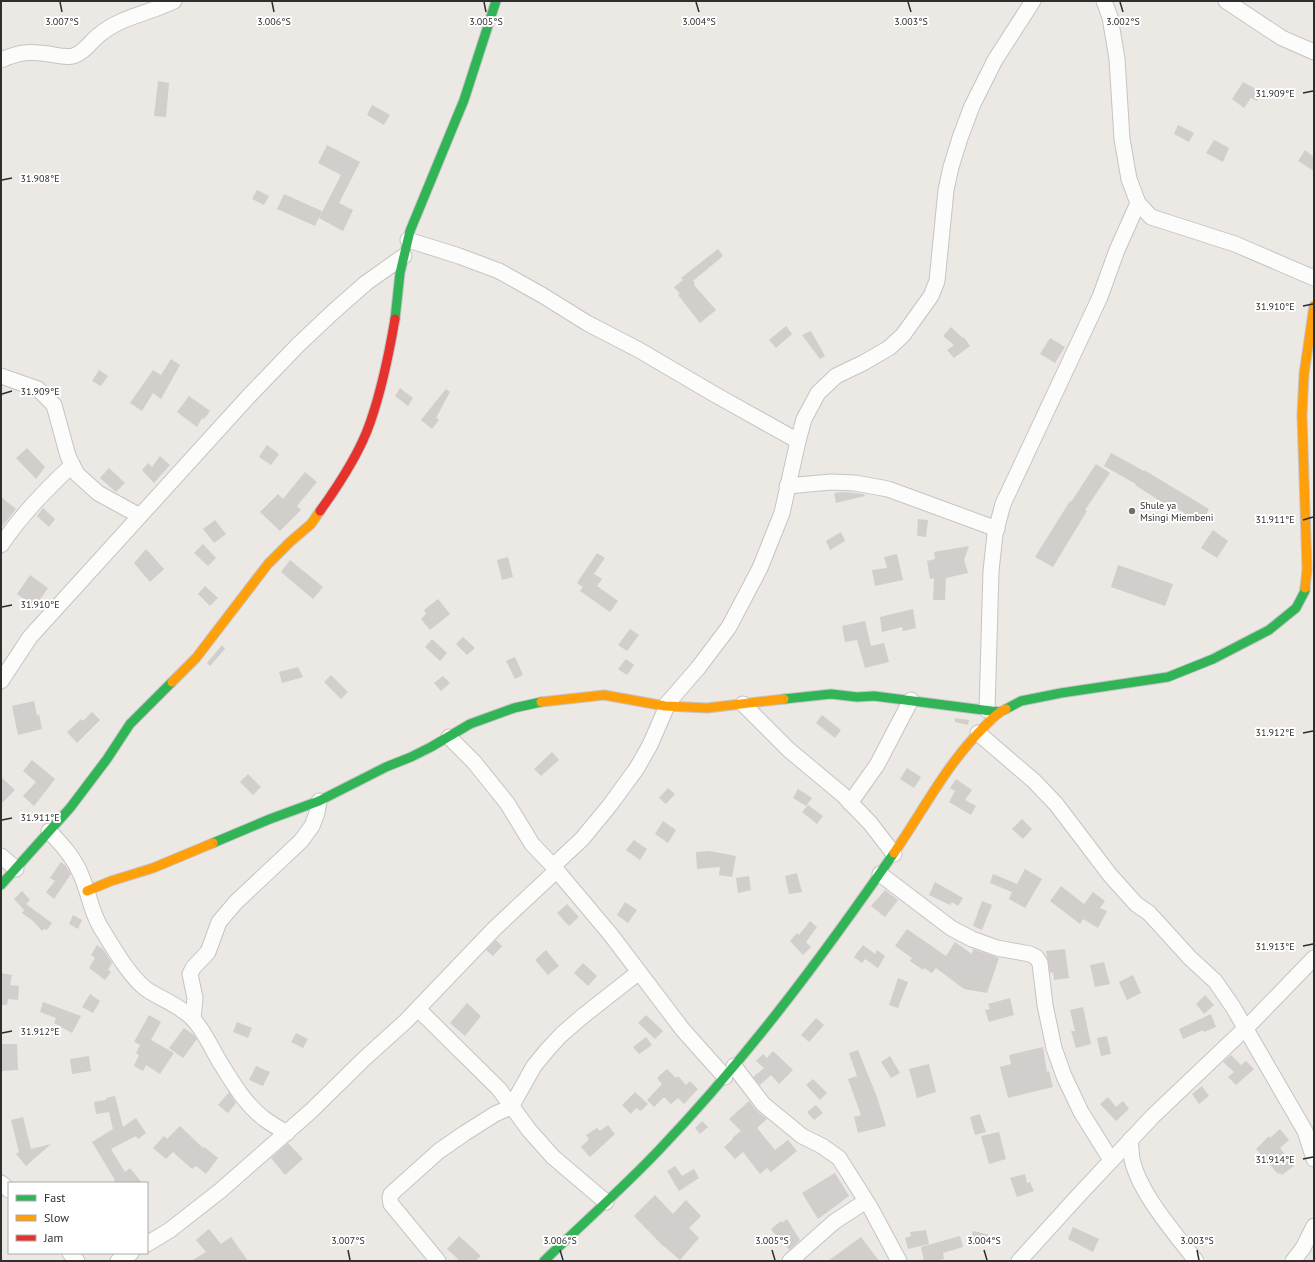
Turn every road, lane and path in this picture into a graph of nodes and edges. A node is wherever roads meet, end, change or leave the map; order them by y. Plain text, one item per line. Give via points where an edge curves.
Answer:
1 (174, 1) edge
2 (496, 1) edge
3 (1033, 1) edge
4 (1104, 1) edge
5 (1226, 1) edge
6 (1314, 52) edge
7 (1, 60) edge
8 (1138, 203) junction
9 (408, 240) junction
10 (404, 256) junction
11 (1314, 278) edge
12 (1314, 306) edge
13 (1, 376) edge
14 (798, 441) junction
15 (72, 465) junction
16 (787, 486) junction
17 (140, 516) junction
18 (997, 529) junction
19 (1, 545) edge
20 (1310, 551) edge
21 (1, 681) edge
22 (911, 700) junction
23 (743, 704) junction
24 (666, 706) junction
25 (993, 711) junction
26 (978, 733) junction
27 (449, 737) junction
28 (319, 801) junction
29 (850, 803) junction
30 (49, 831) junction
31 (894, 854) junction
32 (1, 856) edge
33 (555, 868) junction
34 (16, 869) junction
35 (880, 874) junction
36 (1, 885) edge
37 (87, 891) junction
38 (1314, 958) edge
39 (639, 972) junction
40 (418, 1009) junction
41 (192, 1018) junction
42 (1245, 1028) junction
43 (730, 1072) junction
44 (511, 1107) junction
45 (287, 1133) junction
46 (1130, 1140) junction
47 (1314, 1159) edge
48 (1111, 1160) junction
49 (866, 1200) junction
50 (606, 1202) junction
51 (1314, 1226) edge
52 (148, 1243) edge
53 (129, 1254) edge
54 (118, 1261) edge
55 (438, 1261) edge
56 (544, 1261) edge
57 (790, 1261) edge
58 (899, 1261) edge
59 (1018, 1261) edge
60 (1196, 1261) edge
61 (1293, 1261) edge

1 - 7 street via 115,23 78,54 70,57 30,52 16,53
2 - 9 street via 464,100
3 - 14 street via 995,60 972,106 960,138 946,190 938,277 931,296 903,335 889,348 836,376 818,393 804,419
4 - 8 street via 1110,17 1117,59 1122,139
5 - 6 street via 1282,38
8 - 11 street via 1151,217 1235,244
8 - 18 street via 1100,297 1003,504
9 - 10 street
9 - 14 street via 499,271
10 - 17 street via 366,283 298,346
10 - 30 street via 388,361 370,424 331,496 311,524 268,564 196,658 130,724 70,808
12 - 20 street via 1304,374 1302,415
13 - 15 street via 38,389 54,405
14 - 16 street
15 - 17 street via 77,474 98,493
15 - 19 street via 41,495
16 - 18 street via 831,482 888,489
16 - 24 street via 782,513 760,568 728,627
17 - 21 street via 30,637
18 - 25 street via 991,571
20 - 25 street via 1304,591 1296,608 1269,630 1227,652 1168,677 1061,693 1021,701
22 - 23 street via 831,694
22 - 25 street
22 - 29 street via 877,765
23 - 24 street via 707,708
23 - 29 street via 789,750
24 - 27 street via 604,696 533,703 470,724
24 - 33 street via 637,768 587,834
25 - 26 street
26 - 31 street via 944,774
26 - 42 street via 1056,804 1110,875 1136,904 1215,981
27 - 28 street
27 - 33 street via 490,781 532,844
28 - 37 street via 135,875 100,884
28 - 41 street via 312,826 301,841 236,902 219,922 208,952 190,974 195,998
29 - 31 street via 870,823
30 - 34 street
30 - 37 street via 72,856
31 - 35 street
32 - 34 street
33 - 39 street
33 - 40 street
34 - 36 street
35 - 43 street via 796,990
35 - 48 street via 951,928 997,948 1036,957 1040,963 1054,1048 1064,1076 1081,1112
37 - 41 street via 90,906 100,927 136,979
38 - 42 street
39 - 43 street via 683,1030
39 - 44 street via 562,1034 534,1066
40 - 44 street via 499,1089
40 - 45 street
41 - 45 street via 202,1030 233,1083 249,1103 266,1120
42 - 46 street
42 - 47 street via 1305,1131
43 - 49 street via 802,1136 839,1158
43 - 50 street via 659,1150
44 - 50 street via 553,1158
44 - 55 street via 495,1114 446,1146 391,1194 391,1204
45 - 52 street via 221,1190 170,1230
46 - 48 street
46 - 60 street via 1132,1160 1140,1180 1152,1201
48 - 59 street
49 - 57 street via 834,1222
49 - 58 street
50 - 56 street
51 - 61 street
53 - 54 street

